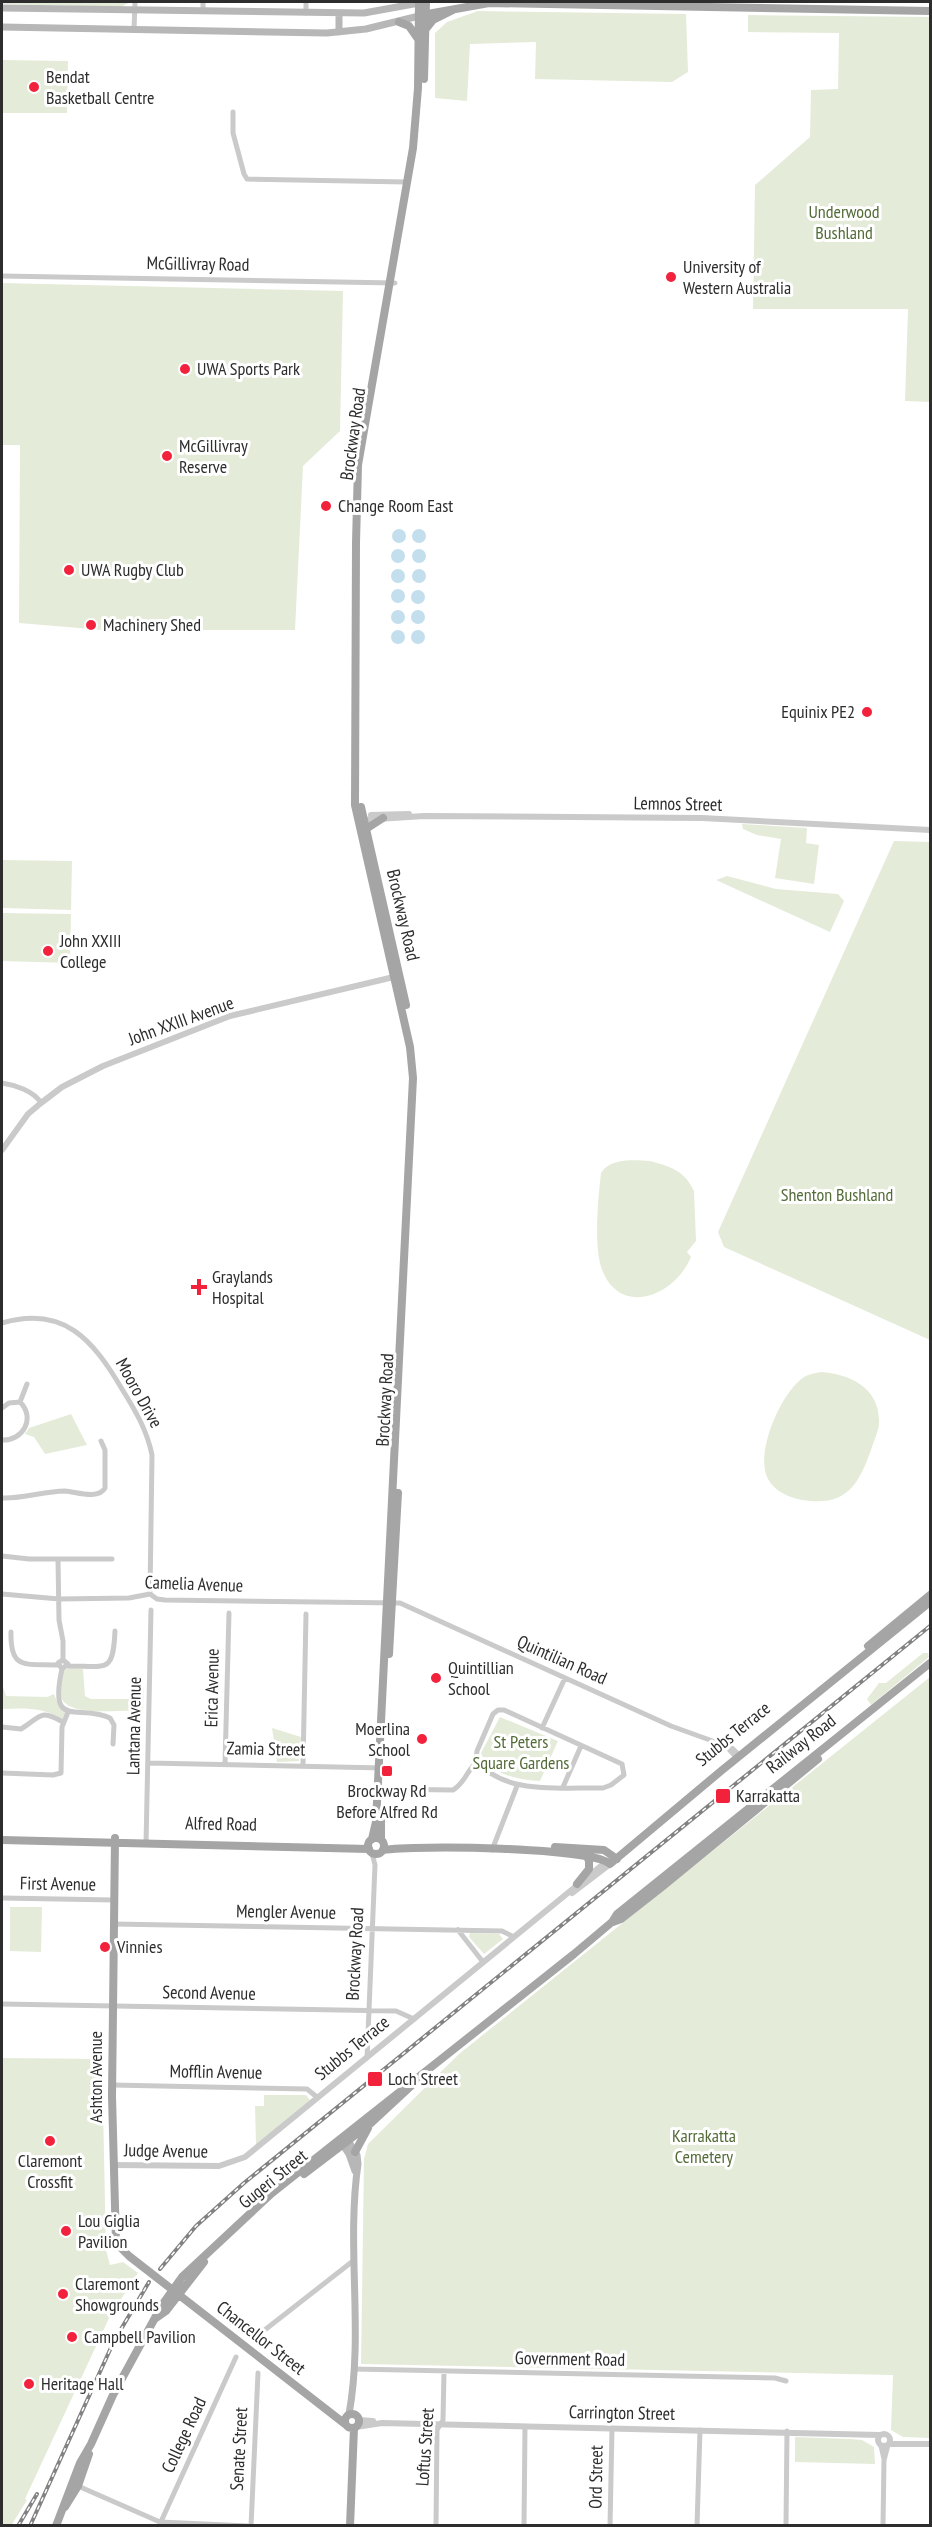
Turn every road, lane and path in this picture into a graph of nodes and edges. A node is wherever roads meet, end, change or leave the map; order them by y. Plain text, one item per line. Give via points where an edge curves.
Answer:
1 (135, 2) edge
2 (203, 2) edge
3 (306, 2) edge
4 (422, 2) edge
5 (697, 4) edge
6 (458, 6) junction
7 (890, 6) edge
8 (2, 8) edge
9 (134, 10) junction
10 (930, 11) edge
11 (203, 12) junction
12 (306, 13) junction
13 (339, 13) junction
14 (422, 15) junction
15 (399, 22) junction
16 (2, 27) edge
17 (134, 30) junction
18 (425, 31) junction
19 (339, 32) junction
20 (419, 40) junction
21 (233, 112) dead end
22 (407, 182) junction
23 (2, 276) edge
24 (392, 283) junction
25 (424, 816) junction
26 (383, 818) joint
27 (362, 821) junction
28 (930, 830) edge
29 (397, 976) junction
30 (2, 1083) edge
31 (41, 1103) junction
32 (2, 1150) edge
33 (2, 1323) edge
34 (27, 1384) dead end
35 (20, 1402) junction
36 (2, 1408) edge
37 (2, 1440) edge
38 (101, 1441) dead end
39 (2, 1498) edge
40 (2, 1556) edge
41 (112, 1559) dead end
42 (58, 1560) junction
43 (150, 1593) junction
44 (2, 1594) edge
45 (930, 1595) edge
46 (59, 1599) junction
47 (930, 1602) edge
48 (389, 1603) junction
49 (151, 1610) dead end
50 (229, 1613) dead end
51 (306, 1614) dead end
52 (115, 1631) dead end
53 (11, 1632) dead end
54 (930, 1663) edge
55 (62, 1667) junction
56 (930, 1670) edge
57 (565, 1678) junction
58 (68, 1712) junction
59 (63, 1722) junction
60 (2, 1727) edge
61 (542, 1728) junction
62 (113, 1744) dead end
63 (581, 1746) junction
64 (737, 1755) junction
65 (477, 1762) junction
66 (148, 1763) junction
67 (225, 1764) junction
68 (303, 1765) junction
69 (381, 1767) junction
70 (2, 1773) edge
71 (517, 1786) junction
72 (563, 1787) junction
73 (380, 1790) junction
74 (2, 1840) edge
75 (115, 1841) junction
76 (146, 1841) junction
77 (376, 1845) junction
78 (493, 1848) junction
79 (586, 1856) junction
80 (612, 1860) junction
81 (577, 1884) junction
82 (2, 1898) edge
83 (114, 1900) junction
84 (558, 1901) junction
85 (612, 1922) junction
86 (113, 1924) junction
87 (373, 1928) junction
88 (458, 1930) junction
89 (514, 1937) junction
90 (483, 1962) junction
91 (2, 2004) edge
92 (112, 2006) junction
93 (369, 2012) junction
94 (414, 2019) junction
95 (367, 2058) junction
96 (422, 2074) junction
97 (112, 2085) junction
98 (317, 2097) junction
99 (371, 2123) junction
100 (344, 2140) junction
101 (355, 2152) junction
102 (113, 2164) junction
103 (219, 2166) joint
104 (356, 2176) junction
105 (353, 2261) junction
106 (175, 2291) junction
107 (257, 2336) dead end
108 (236, 2358) dead end
109 (354, 2369) junction
110 (444, 2372) junction
111 (258, 2373) dead end
112 (786, 2381) dead end
113 (351, 2421) junction
114 (440, 2425) junction
115 (525, 2427) junction
116 (612, 2428) junction
117 (700, 2430) junction
118 (788, 2432) junction
119 (884, 2442) junction
120 (930, 2444) edge
121 (91, 2445) junction
122 (78, 2486) junction
123 (64, 2508) junction
124 (160, 2524) edge
125 (56, 2526) edge
126 (250, 2526) edge
127 (350, 2526) edge
128 (436, 2526) edge
129 (524, 2526) edge
130 (610, 2526) edge
131 (697, 2526) edge
132 (786, 2526) edge
133 (883, 2526) edge

1 - 9 street
2 - 11 street
3 - 12 street
4 - 13 main road via 376,12
4 - 14 main road, Brockway Road
5 - 6 main road
5 - 7 main road
6 - 14 main road
6 - 18 main road via 430,22
7 - 10 main road
8 - 9 main road
9 - 11 main road
9 - 17 street
11 - 12 main road
12 - 13 main road
13 - 19 main road
14 - 15 main road
14 - 18 main road, Brockway Road
14 - 20 main road, Brockway Road
15 - 19 main road
15 - 20 main road via 409,26
16 - 17 main road
17 - 19 main road
18 - 24 main road, Brockway Road via 419,138
20 - 22 main road, Brockway Road via 416,121
21 - 22 street via 233,133 247,179
22 - 24 main road, Brockway Road
23 - 24 street, McGillivray Road
24 - 27 main road, Brockway Road via 357,473 354,782
25 - 26 street, Lemnos Street
25 - 27 street, Lemnos Street via 381,813
25 - 28 street, Lemnos Street via 702,818
26 - 27 main road
27 - 29 main road, Brockway Road
29 - 31 street, John XXIII Avenue via 230,1016 103,1066
29 - 48 main road, Brockway Road via 413,1078
30 - 31 street via 37,1096
31 - 32 street, John XXIII Avenue
33 - 43 street, Mooro Drive via 39,1318 80,1333 100,1353 137,1414 152,1455
34 - 35 street
35 - 36 street
35 - 37 street via 27,1412 25,1430 18,1437
38 - 39 street via 105,1450 103,1492 96,1495 57,1491
40 - 42 street
41 - 42 street
42 - 46 street
43 - 46 street, Camelia Avenue via 129,1598
43 - 48 street, Camelia Avenue via 157,1599
44 - 46 street, Camelia Avenue
45 - 64 main road, Stubbs Terrace
46 - 55 street
47 - 64 main road, Stubbs Terrace
48 - 57 street, Quintilian Road via 408,1607
48 - 69 main road, Brockway Road
49 - 66 street, Lantana Avenue
50 - 67 street, Erica Avenue
51 - 68 street
52 - 55 street via 114,1656 109,1663
53 - 55 street via 12,1653 23,1665
54 - 85 main road, Railway Road via 735,1817
55 - 58 street via 57,1693
56 - 85 main road, Railway Road via 663,1886
57 - 61 street
57 - 64 street, Quintilian Road via 726,1746
58 - 59 street
58 - 62 street via 110,1718 114,1725
59 - 60 street via 42,1714 21,1728
59 - 70 street via 61,1773
61 - 63 street
61 - 65 street via 498,1710 477,1751
63 - 72 street
63 - 72 street via 622,1764 624,1775 603,1788
64 - 80 main road, Stubbs Terrace
65 - 71 street
65 - 73 street via 461,1786 453,1790
66 - 67 street, Zamia Street
66 - 76 street, Lantana Avenue
67 - 68 street, Zamia Street
68 - 69 street, Zamia Street
69 - 73 main road, Brockway Road
71 - 72 street
71 - 78 street
73 - 77 main road, Brockway Road
74 - 75 main road, Alfred Road
75 - 76 main road, Alfred Road
75 - 83 main road, Ashton Avenue
76 - 77 main road, Alfred Road
77 - 78 main road, Alfred Road
77 - 87 street, Brockway Road
78 - 79 main road, Alfred Road
78 - 80 main road, Alfred Road via 604,1850
79 - 80 main road, Alfred Road
79 - 81 main road via 589,1869
80 - 81 street, Stubbs Terrace
80 - 84 street, Stubbs Terrace
81 - 84 street, Stubbs Terrace
82 - 83 street, First Avenue
83 - 86 main road, Ashton Avenue
84 - 89 street, Stubbs Terrace
85 - 96 main road, Railway Road
86 - 87 street, Mengler Avenue
86 - 92 main road, Ashton Avenue
87 - 88 street, Mengler Avenue
87 - 93 street, Brockway Road
88 - 89 street, Mengler Avenue via 505,1931
88 - 90 street
89 - 90 street, Stubbs Terrace
90 - 94 street, Stubbs Terrace
91 - 92 street, Second Avenue
92 - 93 street, Second Avenue
92 - 97 main road, Ashton Avenue
93 - 94 street, Second Avenue via 401,2012
93 - 95 street, Brockway Road
94 - 95 street, Stubbs Terrace
95 - 98 street, Stubbs Terrace
96 - 99 main road, Gugeri Street
96 - 100 main road, Railway Road
97 - 98 street, Mofflin Avenue via 307,2089
97 - 102 main road, Ashton Avenue
98 - 103 street, Stubbs Terrace via 245,2157
99 - 100 main road, Gugeri Street
99 - 101 main road
100 - 101 main road
100 - 104 main road
100 - 106 main road, Gugeri Street via 250,2217
101 - 104 main road
102 - 103 street, Judge Avenue
102 - 106 main road, Ashton Avenue via 116,2243
104 - 105 main road
105 - 107 street
105 - 109 main road
106 - 113 main road, Chancellor Street via 331,2413
106 - 121 main road, Gugeri Street via 166,2311 154,2319
108 - 124 street, College Road
109 - 110 street, Government Road
109 - 113 main road
110 - 112 street, Government Road
110 - 114 street, Loftus Street
111 - 126 street, Senate Street
113 - 114 street, Carrington Street
113 - 127 main road
114 - 115 street, Carrington Street
114 - 128 street, Loftus Street
115 - 116 street, Carrington Street
115 - 129 street
116 - 117 street, Carrington Street
116 - 130 street, Ord Street
117 - 118 street, Carrington Street
117 - 131 street
118 - 119 street, Carrington Street via 862,2435
118 - 132 street
119 - 120 street, Carrington Street
119 - 133 street
121 - 122 main road, Gugeri Street
121 - 123 main road, Gugeri Street via 80,2463
122 - 123 main road, Gugeri Street
122 - 124 street
123 - 125 main road, Gugeri Street
124 - 126 street

